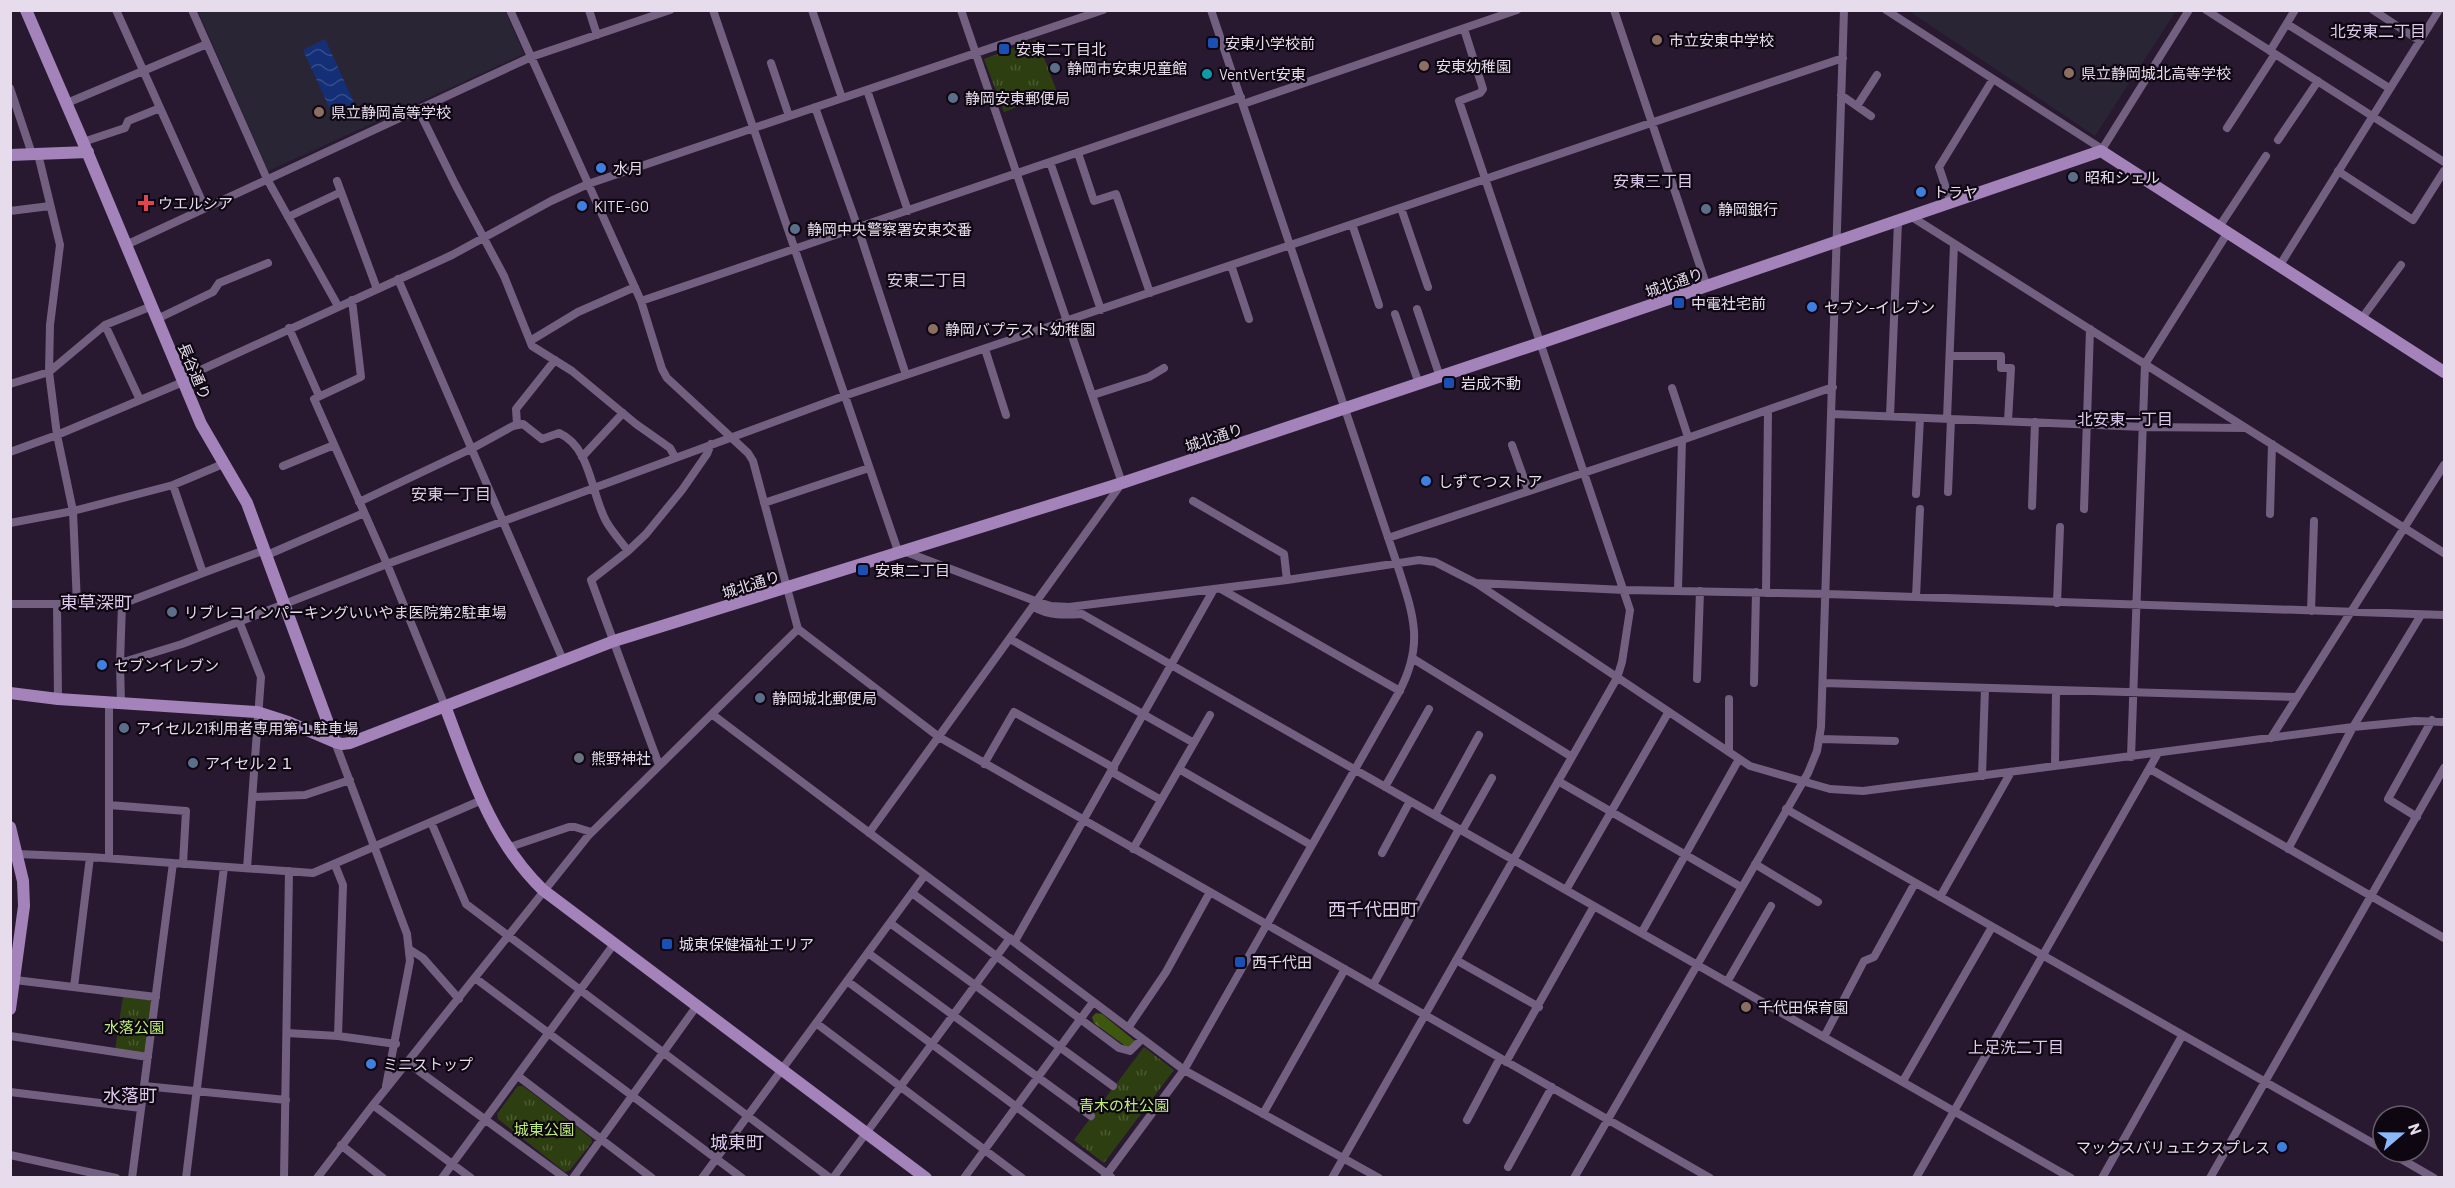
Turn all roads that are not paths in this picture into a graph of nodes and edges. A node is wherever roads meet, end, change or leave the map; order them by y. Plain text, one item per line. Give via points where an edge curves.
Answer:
1 (26, 10) edge
2 (116, 10) edge
3 (192, 10) edge
4 (510, 10) edge
5 (589, 10) edge
6 (670, 10) edge
7 (714, 10) edge
8 (812, 10) edge
9 (961, 10) edge
10 (1103, 10) edge
11 (1211, 10) edge
12 (1614, 10) edge
13 (1844, 10) edge
14 (2189, 10) edge
15 (2206, 10) edge
16 (2295, 10) edge
17 (2373, 10) edge
18 (2439, 10) edge
19 (1516, 11) edge
20 (1889, 11) edge
21 (653, 13) edge
22 (1078, 14) edge
23 (2286, 24) junction
24 (1464, 29) junction
25 (597, 35) junction
26 (2420, 41) junction
27 (207, 44) junction
28 (2272, 52) junction
29 (976, 54) junction
30 (531, 57) junction
31 (1843, 58) junction
32 (771, 63) dead end
33 (143, 72) junction
34 (1876, 75) dead end
35 (1993, 79) junction
36 (2318, 81) junction
37 (10, 88) edge
38 (2390, 88) junction
39 (867, 90) junction
40 (1841, 95) junction
41 (842, 98) junction
42 (1242, 100) junction
43 (67, 103) junction
44 (1857, 106) junction
45 (815, 107) junction
46 (160, 108) junction
47 (418, 109) junction
48 (789, 116) junction
49 (1871, 116) dead end
50 (2372, 116) junction
51 (1652, 122) junction
52 (752, 128) junction
53 (2227, 128) dead end
54 (2278, 140) dead end
55 (86, 147) junction
56 (2102, 150) junction
57 (1078, 153) junction
58 (35, 154) junction
59 (10, 155) edge
60 (2266, 156) dead end
61 (1050, 162) junction
62 (2445, 162) edge
63 (2338, 171) junction
64 (2445, 171) edge
65 (1017, 174) junction
66 (267, 179) junction
67 (1486, 180) junction
68 (337, 181) dead end
69 (588, 184) junction
70 (341, 192) junction
71 (1951, 203) junction
72 (50, 206) junction
73 (206, 208) junction
74 (1401, 208) junction
75 (10, 211) edge
76 (908, 211) junction
77 (288, 217) junction
78 (1912, 217) junction
79 (1898, 222) junction
80 (1352, 224) junction
81 (858, 228) junction
82 (2223, 229) junction
83 (484, 239) junction
84 (1837, 242) junction
85 (1954, 244) junction
86 (126, 245) junction
87 (1289, 245) junction
88 (794, 249) junction
89 (268, 263) dead end
90 (1231, 265) junction
91 (2280, 265) junction
92 (2401, 265) dead end
93 (398, 279) junction
94 (635, 287) junction
95 (1428, 287) dead end
96 (1707, 287) junction
97 (376, 289) junction
98 (1150, 293) junction
99 (352, 300) junction
100 (641, 301) junction
101 (1379, 305) dead end
102 (152, 306) junction
103 (338, 306) junction
104 (1417, 309) dead end
105 (1101, 310) junction
106 (1395, 314) dead end
107 (2362, 318) junction
108 (157, 319) junction
109 (1249, 319) dead end
110 (1067, 321) junction
111 (105, 325) junction
112 (289, 328) junction
113 (2090, 329) junction
114 (530, 341) junction
115 (1540, 343) junction
116 (985, 349) junction
117 (1950, 356) junction
118 (555, 360) junction
119 (2145, 364) junction
120 (1164, 368) dead end
121 (49, 372) junction
122 (2445, 372) edge
123 (906, 375) junction
124 (1440, 377) junction
125 (182, 380) junction
126 (10, 384) edge
127 (1419, 384) junction
128 (1672, 387) dead end
129 (1833, 387) junction
130 (1093, 395) junction
131 (319, 396) junction
132 (844, 396) junction
133 (140, 400) junction
134 (1346, 409) junction
135 (1768, 410) junction
136 (623, 413) junction
137 (1832, 414) junction
138 (1006, 415) dead end
139 (1890, 416) junction
140 (1920, 418) junction
141 (1949, 419) junction
142 (2008, 421) junction
143 (2035, 422) junction
144 (517, 424) junction
145 (2086, 424) junction
146 (2143, 427) junction
147 (2248, 428) junction
148 (57, 435) junction
149 (732, 436) junction
150 (1685, 438) junction
151 (711, 444) junction
152 (2272, 444) junction
153 (334, 445) junction
154 (1512, 445) dead end
155 (473, 448) junction
156 (10, 452) edge
157 (582, 457) junction
158 (675, 457) junction
159 (223, 464) junction
160 (2445, 465) edge
161 (283, 466) dead end
162 (869, 468) junction
163 (1584, 471) junction
164 (1122, 483) junction
165 (174, 485) junction
166 (594, 487) junction
167 (1528, 490) junction
168 (1948, 492) dead end
169 (1916, 494) dead end
170 (1193, 501) dead end
171 (359, 502) junction
172 (765, 503) junction
173 (2032, 506) dead end
174 (1920, 509) dead end
175 (2085, 509) dead end
176 (73, 511) junction
177 (364, 513) junction
178 (2270, 514) dead end
179 (503, 521) junction
180 (2314, 521) dead end
181 (10, 523) edge
182 (2060, 527) dead end
183 (2404, 528) junction
184 (1388, 538) junction
185 (628, 551) junction
186 (266, 552) junction
187 (902, 553) junction
188 (2445, 553) edge
189 (387, 564) junction
190 (1397, 564) junction
191 (203, 573) junction
192 (1287, 580) junction
193 (1476, 583) junction
194 (788, 588) junction
195 (1217, 589) junction
196 (1625, 590) junction
197 (1678, 590) junction
198 (1700, 591) junction
199 (1756, 592) junction
200 (1766, 592) junction
201 (1827, 594) junction
202 (1916, 597) junction
203 (284, 602) junction
204 (2057, 603) junction
205 (10, 604) edge
206 (57, 604) junction
207 (77, 604) junction
208 (122, 604) junction
209 (1036, 605) junction
210 (2136, 606) junction
211 (2311, 611) junction
212 (2350, 612) junction
213 (2421, 615) junction
214 (2445, 615) edge
215 (239, 621) junction
216 (798, 629) junction
217 (1010, 639) junction
218 (614, 641) junction
219 (1412, 658) junction
220 (563, 660) junction
221 (120, 663) junction
222 (1172, 665) junction
223 (1617, 678) junction
224 (1697, 679) dead end
225 (1754, 683) dead end
226 (1823, 683) junction
227 (1985, 688) junction
228 (2056, 690) junction
229 (1400, 691) junction
230 (10, 693) edge
231 (2134, 693) junction
232 (2297, 697) junction
233 (58, 699) junction
234 (1730, 699) dead end
235 (115, 703) junction
236 (445, 706) junction
237 (1429, 709) dead end
238 (257, 712) junction
239 (1668, 713) junction
240 (713, 715) junction
241 (1143, 715) junction
242 (1210, 715) dead end
243 (2432, 720) junction
244 (2445, 722) edge
245 (2353, 727) junction
246 (1479, 735) dead end
247 (939, 737) junction
248 (2271, 738) junction
249 (1820, 739) junction
250 (1895, 741) dead end
251 (335, 742) junction
252 (1194, 744) junction
253 (1729, 752) junction
254 (2158, 753) junction
255 (1572, 757) junction
256 (2131, 757) junction
257 (1739, 759) junction
258 (984, 764) junction
259 (659, 765) junction
260 (2055, 766) junction
261 (2445, 768) edge
262 (1179, 769) junction
263 (1354, 769) junction
264 (2150, 769) junction
265 (1113, 770) junction
266 (2011, 772) junction
267 (1982, 776) junction
268 (1492, 778) dead end
269 (350, 780) junction
270 (1558, 781) junction
271 (1802, 781) junction
272 (1385, 787) junction
273 (253, 797) junction
274 (482, 800) junction
275 (1161, 800) junction
276 (1410, 801) junction
277 (109, 805) junction
278 (1786, 809) junction
279 (1611, 812) junction
280 (1434, 815) junction
281 (2417, 817) junction
282 (1083, 820) junction
283 (431, 822) junction
284 (10, 827) edge
285 (1460, 830) junction
286 (591, 832) junction
287 (869, 832) junction
288 (1311, 845) junction
289 (375, 846) junction
290 (507, 848) junction
291 (1133, 849) junction
292 (2288, 849) junction
293 (1382, 853) dead end
294 (17, 854) junction
295 (1685, 855) junction
296 (90, 857) junction
297 (109, 858) junction
298 (1513, 860) junction
299 (178, 863) junction
300 (1755, 864) junction
301 (335, 865) junction
302 (224, 867) junction
303 (247, 868) junction
304 (289, 871) junction
305 (925, 875) junction
306 (1915, 883) junction
307 (1741, 887) junction
308 (543, 890) junction
309 (1566, 890) junction
310 (1210, 892) junction
311 (912, 893) junction
312 (2372, 896) junction
313 (1940, 897) junction
314 (1818, 902) dead end
315 (1594, 906) junction
316 (1771, 906) dead end
317 (890, 923) junction
318 (1266, 925) junction
319 (1992, 927) junction
320 (1642, 932) junction
321 (507, 936) junction
322 (2445, 938) edge
323 (1012, 940) junction
324 (614, 944) junction
325 (409, 949) junction
326 (868, 953) junction
327 (2044, 954) junction
328 (996, 956) junction
329 (1456, 960) junction
330 (1696, 964) junction
331 (1345, 969) junction
332 (475, 978) junction
333 (15, 980) junction
334 (847, 981) junction
335 (1727, 982) junction
336 (974, 985) junction
337 (1373, 985) junction
338 (74, 987) junction
339 (581, 990) junction
340 (156, 997) junction
341 (459, 999) junction
342 (1093, 1002) junction
343 (696, 1006) junction
344 (1539, 1007) junction
345 (10, 1009) edge
346 (953, 1015) junction
347 (1424, 1015) junction
348 (1080, 1018) junction
349 (816, 1023) junction
350 (1128, 1028) junction
351 (287, 1033) junction
352 (549, 1033) junction
353 (10, 1036) edge
354 (338, 1036) junction
355 (2182, 1036) junction
356 (1824, 1037) junction
357 (1142, 1039) junction
358 (396, 1044) junction
359 (931, 1044) junction
360 (1059, 1047) junction
361 (663, 1052) junction
362 (148, 1057) junction
363 (1503, 1060) junction
364 (408, 1063) junction
365 (782, 1070) junction
366 (1184, 1070) junction
367 (518, 1076) junction
368 (1038, 1077) junction
369 (1903, 1081) junction
370 (2265, 1082) junction
371 (144, 1086) junction
372 (900, 1086) junction
373 (1113, 1086) dead end
374 (1552, 1087) junction
375 (386, 1088) junction
376 (196, 1091) junction
377 (10, 1092) edge
378 (632, 1095) junction
379 (286, 1100) junction
380 (373, 1105) junction
381 (1016, 1107) junction
382 (141, 1108) junction
383 (1954, 1111) junction
384 (1263, 1114) junction
385 (748, 1116) junction
386 (1091, 1116) dead end
387 (486, 1119) junction
388 (1608, 1119) junction
389 (1467, 1120) dead end
390 (866, 1133) junction
391 (601, 1139) junction
392 (2371, 1142) edge
393 (341, 1145) junction
394 (984, 1150) junction
395 (10, 1155) edge
396 (717, 1158) junction
397 (1343, 1158) junction
398 (452, 1164) junction
399 (2410, 1164) edge
400 (1509, 1167) dead end
401 (92, 1176) edge
402 (1107, 1176) edge
403 (382, 1177) edge
404 (116, 1178) edge
405 (132, 1178) edge
406 (186, 1178) edge
407 (284, 1178) edge
408 (318, 1178) edge
409 (442, 1178) edge
410 (471, 1178) edge
411 (565, 1178) edge
412 (573, 1178) edge
413 (652, 1178) edge
414 (702, 1178) edge
415 (742, 1178) edge
416 (831, 1178) edge
417 (926, 1178) edge
418 (964, 1178) edge
419 (1022, 1178) edge
420 (1332, 1178) edge
421 (1379, 1178) edge
422 (1574, 1178) edge
423 (1710, 1178) edge
424 (1916, 1178) edge
425 (2071, 1178) edge
426 (2102, 1178) edge
427 (2210, 1178) edge
428 (2434, 1178) edge

1 - 43 street, 長谷通り
2 - 33 street
3 - 27 street
4 - 30 street
5 - 25 street
6 - 21 street
7 - 52 street
8 - 41 street
9 - 29 street
10 - 22 street
11 - 42 street
12 - 51 street
13 - 31 street
14 - 56 street
15 - 28 street
16 - 23 street
17 - 26 street
18 - 26 street
19 - 24 street
20 - 35 street
21 - 25 street
22 - 29 street
23 - 28 street
23 - 38 street
24 - 42 street
24 - 67 street via 1483,89 1459,101
25 - 30 street
26 - 38 street
27 - 33 street
27 - 66 street
28 - 36 street
28 - 53 street
29 - 39 street
29 - 65 street
30 - 47 street
30 - 69 street
31 - 40 street
31 - 51 street
32 - 48 street
33 - 43 street
33 - 46 street
34 - 44 street
35 - 56 street
35 - 71 street via 1939,167
36 - 50 street
36 - 54 street
37 - 58 street
38 - 50 street
39 - 41 street
39 - 76 street
40 - 44 street
40 - 84 street
41 - 45 street
42 - 57 street
42 - 87 street
43 - 55 street, 長谷通り
44 - 49 street
45 - 48 street
45 - 81 street
46 - 55 street via 128,121 125,128
46 - 73 street
47 - 66 street
47 - 83 street
48 - 52 street
50 - 62 street
50 - 63 street
51 - 67 street
51 - 96 street
52 - 69 street
52 - 88 street
55 - 58 street
55 - 86 street, 長谷通り
56 - 71 street, 城北通り
56 - 82 street
57 - 61 street
57 - 98 street via 1094,201 1116,194
58 - 59 street
58 - 72 street
60 - 82 street
61 - 65 street
61 - 105 street
63 - 64 street via 2412,220
63 - 91 street
65 - 76 street
65 - 110 street
66 - 73 street
66 - 77 street
67 - 74 street
67 - 115 street
68 - 70 street
69 - 83 street
69 - 94 street
70 - 77 street
70 - 97 street
71 - 78 street, 城北通り
72 - 75 street
72 - 121 street via 60,245 50,325
73 - 86 street
74 - 80 street
74 - 95 street
76 - 81 street
77 - 103 street
78 - 79 street, 城北通り
78 - 85 street
79 - 84 street, 城北通り
79 - 139 street
80 - 87 street
80 - 101 street
81 - 88 street
81 - 123 street
82 - 91 street
82 - 119 street
83 - 93 street
83 - 114 street via 504,276
84 - 96 street, 城北通り
84 - 129 street
85 - 113 street
85 - 117 street
86 - 102 street, 長谷通り
87 - 90 street
87 - 134 street
88 - 100 street
88 - 132 street
89 - 108 street via 219,283 213,292
90 - 98 street
90 - 109 street
91 - 107 street
92 - 107 street
93 - 97 street
93 - 155 street
94 - 100 street
94 - 114 street via 578,312
96 - 115 street, 城北通り
97 - 99 street
98 - 105 street
99 - 103 street
99 - 131 street via 361,377
100 - 149 street via 667,378
102 - 108 street, 長谷通り
102 - 111 street
103 - 112 street
104 - 124 street
105 - 110 street
106 - 127 street
107 - 122 street
108 - 125 street, 長谷通り
110 - 116 street
110 - 130 street
111 - 121 street
111 - 133 street
112 - 125 street
112 - 131 street
113 - 119 street
113 - 145 street
114 - 118 street
115 - 124 street, 城北通り
115 - 163 street
116 - 123 street
116 - 138 street
117 - 141 street
117 - 142 street via 2001,356 2001,368 2011,368
118 - 136 street
118 - 144 street via 516,409
119 - 146 street
119 - 147 street
120 - 130 street
121 - 126 street
121 - 148 street
123 - 132 street
124 - 127 street, 城北通り
125 - 133 street
125 - 159 street, 長谷通り
127 - 134 street, 城北通り
128 - 150 street
129 - 135 street
129 - 137 street
130 - 164 street
131 - 153 street via 314,399
132 - 149 street
132 - 162 street
133 - 148 street
134 - 164 street, 城北通り
134 - 184 street
135 - 150 street
135 - 200 street
136 - 157 street
136 - 158 street via 670,448
137 - 139 street
137 - 201 street
139 - 140 street
140 - 141 street
140 - 169 street
141 - 142 street
141 - 168 street
142 - 143 street
143 - 145 street
143 - 173 street
144 - 155 street
144 - 157 street via 523,424 542,439 559,434 568,437
145 - 146 street
145 - 175 street
146 - 147 street
146 - 210 street
147 - 152 street
148 - 156 street
148 - 176 street
149 - 151 street
149 - 172 street via 748,453
150 - 163 street
150 - 197 street
151 - 158 street
151 - 185 street via 682,490
152 - 178 street
152 - 183 street
153 - 161 street
153 - 171 street
154 - 167 street
155 - 171 street
155 - 179 street
157 - 166 street
158 - 166 street
159 - 165 street
159 - 186 street, 長谷通り via 247,503
160 - 183 street
162 - 172 street
162 - 187 street
163 - 167 street
163 - 196 street
164 - 187 street, 城北通り
164 - 209 street
165 - 176 street
165 - 191 street
166 - 179 street
166 - 185 street via 606,520
167 - 184 street
170 - 192 street via 1284,554
171 - 177 street
172 - 194 street
174 - 202 street
176 - 181 street
176 - 207 street
177 - 186 street
177 - 189 street
179 - 189 street
179 - 220 street
180 - 211 street
182 - 204 street
183 - 188 street
183 - 212 street
184 - 190 street
185 - 218 street via 591,580
186 - 191 street
186 - 203 street, 長谷通り
187 - 194 street, 城北通り
187 - 209 street
189 - 203 street
189 - 236 street
190 - 192 street
190 - 193 street via 1435,562
190 - 219 street via 1415,627
191 - 208 street
192 - 195 street
193 - 196 street
193 - 223 street
194 - 216 street
194 - 218 street, 城北通り
195 - 209 street via 1069,607
195 - 222 street
195 - 229 street
196 - 197 street
196 - 223 street via 1630,610
197 - 198 street
198 - 199 street
198 - 224 street
199 - 200 street
199 - 225 street
200 - 201 street
201 - 202 street
201 - 226 street
202 - 204 street
203 - 215 street
203 - 251 street, 長谷通り
204 - 210 street
205 - 206 street
206 - 207 street
206 - 233 street
207 - 208 street
208 - 221 street
209 - 217 street
209 - 222 street via 1042,612 1082,614
210 - 211 street
210 - 231 street
211 - 212 street
212 - 213 street
212 - 232 street
213 - 214 street
213 - 245 street
215 - 221 street
215 - 238 street via 261,677
216 - 240 street
216 - 247 street
217 - 241 street
217 - 247 street
218 - 220 street, 城北通り
218 - 259 street
219 - 229 street
219 - 255 street
220 - 236 street, 城北通り
221 - 235 street
222 - 241 street
222 - 263 street
223 - 239 street
223 - 255 street
226 - 227 street
226 - 249 street
227 - 228 street
227 - 267 street
228 - 231 street
228 - 260 street
229 - 263 street
230 - 233 street
231 - 232 street
231 - 256 street
232 - 248 street
233 - 235 street
234 - 253 street
235 - 238 street
235 - 277 street
236 - 251 street, 城北通り via 350,743
236 - 274 street
237 - 272 street
238 - 251 street
238 - 273 street
239 - 253 street
239 - 279 street
240 - 259 street
240 - 287 street
241 - 252 street
241 - 265 street
242 - 252 street
243 - 244 street
243 - 245 street
243 - 281 street via 2388,799
245 - 248 street
245 - 292 street
246 - 280 street
247 - 258 street
247 - 287 street
248 - 254 street
249 - 250 street
249 - 271 street
251 - 269 street
252 - 262 street
253 - 257 street
254 - 256 street
254 - 264 street
255 - 270 street
256 - 260 street
257 - 271 street
257 - 295 street
258 - 265 street via 1014,712
258 - 282 street
259 - 286 street
260 - 266 street
261 - 281 street
262 - 275 street
262 - 288 street
263 - 272 street
263 - 288 street
264 - 292 street
264 - 327 street
265 - 275 street
265 - 282 street
266 - 267 street
266 - 313 street
267 - 271 street via 1863,791 1830,789
268 - 285 street
269 - 273 street via 305,795
269 - 289 street
270 - 279 street
270 - 298 street
271 - 278 street
272 - 276 street
273 - 303 street
274 - 283 street
274 - 290 street
275 - 291 street
276 - 280 street
276 - 293 street
277 - 297 street
277 - 299 street via 186,811
278 - 300 street
278 - 306 street
279 - 295 street
279 - 309 street
280 - 285 street
281 - 312 street
282 - 291 street
282 - 323 street
283 - 289 street
283 - 321 street via 466,904
284 - 294 street
285 - 298 street
285 - 337 street
286 - 290 street via 569,828
286 - 308 street
287 - 305 street
288 - 318 street
289 - 301 street
289 - 325 street
290 - 308 street
291 - 310 street
292 - 312 street
294 - 296 street
294 - 333 street via 24,906
295 - 307 street
295 - 320 street
296 - 297 street
296 - 338 street
297 - 299 street
298 - 309 street
298 - 329 street
299 - 302 street
299 - 340 street
300 - 307 street
300 - 314 street
301 - 304 street via 314,873
301 - 354 street via 343,885
302 - 303 street
302 - 376 street
303 - 304 street
304 - 351 street
305 - 311 street
305 - 323 street
306 - 313 street
306 - 356 street via 1874,957 1864,962
307 - 330 street
308 - 321 street
308 - 324 street
309 - 315 street
310 - 318 street
310 - 350 street via 1166,972
311 - 317 street
311 - 328 street
312 - 322 street
312 - 370 street
313 - 319 street
315 - 320 street
315 - 344 street
316 - 335 street
317 - 326 street
317 - 336 street
318 - 331 street
318 - 366 street
319 - 327 street
319 - 369 street
320 - 330 street
321 - 332 street
321 - 339 street
323 - 328 street
323 - 342 street
324 - 339 street
324 - 343 street
325 - 341 street via 418,953
325 - 358 street
326 - 334 street
326 - 346 street
327 - 355 street
327 - 383 street
328 - 336 street
328 - 348 street
329 - 344 street
329 - 347 street
330 - 335 street
330 - 388 street
331 - 337 street
331 - 384 street
332 - 341 street
332 - 352 street
333 - 338 street
333 - 345 street
334 - 349 street
334 - 359 street
335 - 356 street
336 - 346 street
336 - 360 street
337 - 347 street
338 - 340 street
339 - 352 street
339 - 361 street
340 - 362 street
341 - 364 street
342 - 348 street
342 - 350 street
343 - 361 street
343 - 365 street
344 - 363 street
346 - 359 street
346 - 368 street
347 - 363 street
347 - 397 street
348 - 357 street via 1125,1050 1134,1049
348 - 360 street
349 - 365 street
349 - 372 street
350 - 357 street
351 - 354 street
351 - 379 street
352 - 367 street
352 - 378 street
353 - 362 street
354 - 358 street
355 - 370 street
355 - 426 street
356 - 369 street
357 - 366 street
358 - 375 street
359 - 372 street
359 - 381 street
360 - 368 street
360 - 373 street
361 - 378 street
361 - 385 street
362 - 371 street
363 - 374 street
363 - 389 street
364 - 375 street
364 - 387 street
365 - 385 street
365 - 390 street
366 - 384 street
366 - 402 street
367 - 387 street
367 - 391 street
368 - 381 street
368 - 386 street
369 - 383 street
370 - 392 street
370 - 427 street
371 - 376 street
371 - 382 street
372 - 390 street
372 - 394 street
374 - 388 street
374 - 400 street
375 - 380 street
376 - 379 street
376 - 406 street
377 - 382 street
378 - 391 street
378 - 396 street
379 - 407 street
380 - 393 street
380 - 398 street
381 - 394 street
381 - 402 street
382 - 405 street
383 - 424 street
383 - 425 street
384 - 397 street
385 - 396 street
385 - 416 street
387 - 398 street
387 - 411 street
388 - 422 street
388 - 423 street
390 - 416 street
390 - 417 street
391 - 412 street
391 - 413 street
393 - 403 street
393 - 408 street
394 - 418 street
394 - 419 street
395 - 401 street
396 - 414 street
396 - 415 street
397 - 420 street
397 - 421 street
398 - 409 street
398 - 410 street
399 - 428 street
401 - 404 street

